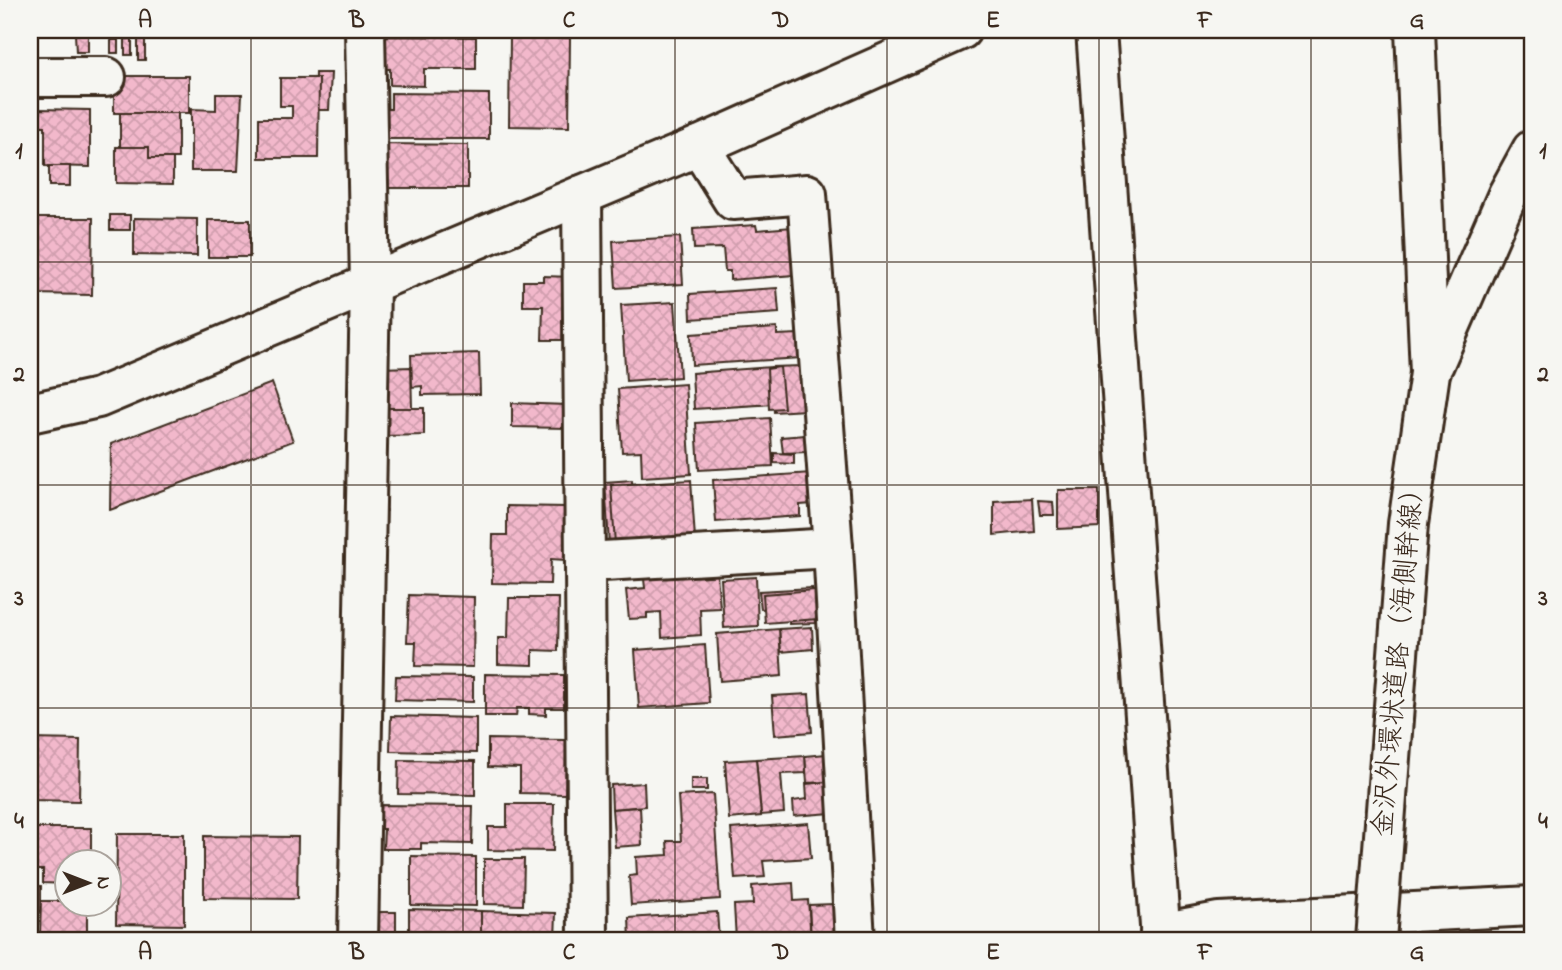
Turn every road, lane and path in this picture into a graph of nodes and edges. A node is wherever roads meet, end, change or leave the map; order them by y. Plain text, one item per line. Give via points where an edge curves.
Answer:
1 (365, 30) edge
2 (961, 30) edge
3 (1096, 30) edge
4 (1415, 30) edge
5 (30, 77) edge
6 (106, 77) dead end
7 (699, 146) junction
8 (1532, 150) edge
9 (582, 195) junction
10 (370, 284) junction
11 (1430, 373) junction
12 (30, 413) edge
13 (833, 548) junction
14 (584, 562) junction
15 (1532, 906) edge
16 (1160, 936) edge
17 (358, 940) edge
18 (588, 940) edge
19 (855, 940) edge
20 (1376, 940) edge

1 - 10 street
2 - 7 street
3 - 16 street
4 - 11 street, 金沢外環状道路（海側幹線）
5 - 6 street
7 - 9 street
7 - 13 street via 733,200 807,194
8 - 11 street, 金沢外環状道路（海側幹線） via 1508,194
9 - 10 street
9 - 14 street
10 - 12 street via 98,398
10 - 17 street
11 - 20 street, 金沢外環状道路（海側幹線）, bridge via 1408,524
13 - 14 street
13 - 19 street
14 - 18 street
15 - 16 street via 1219,922

